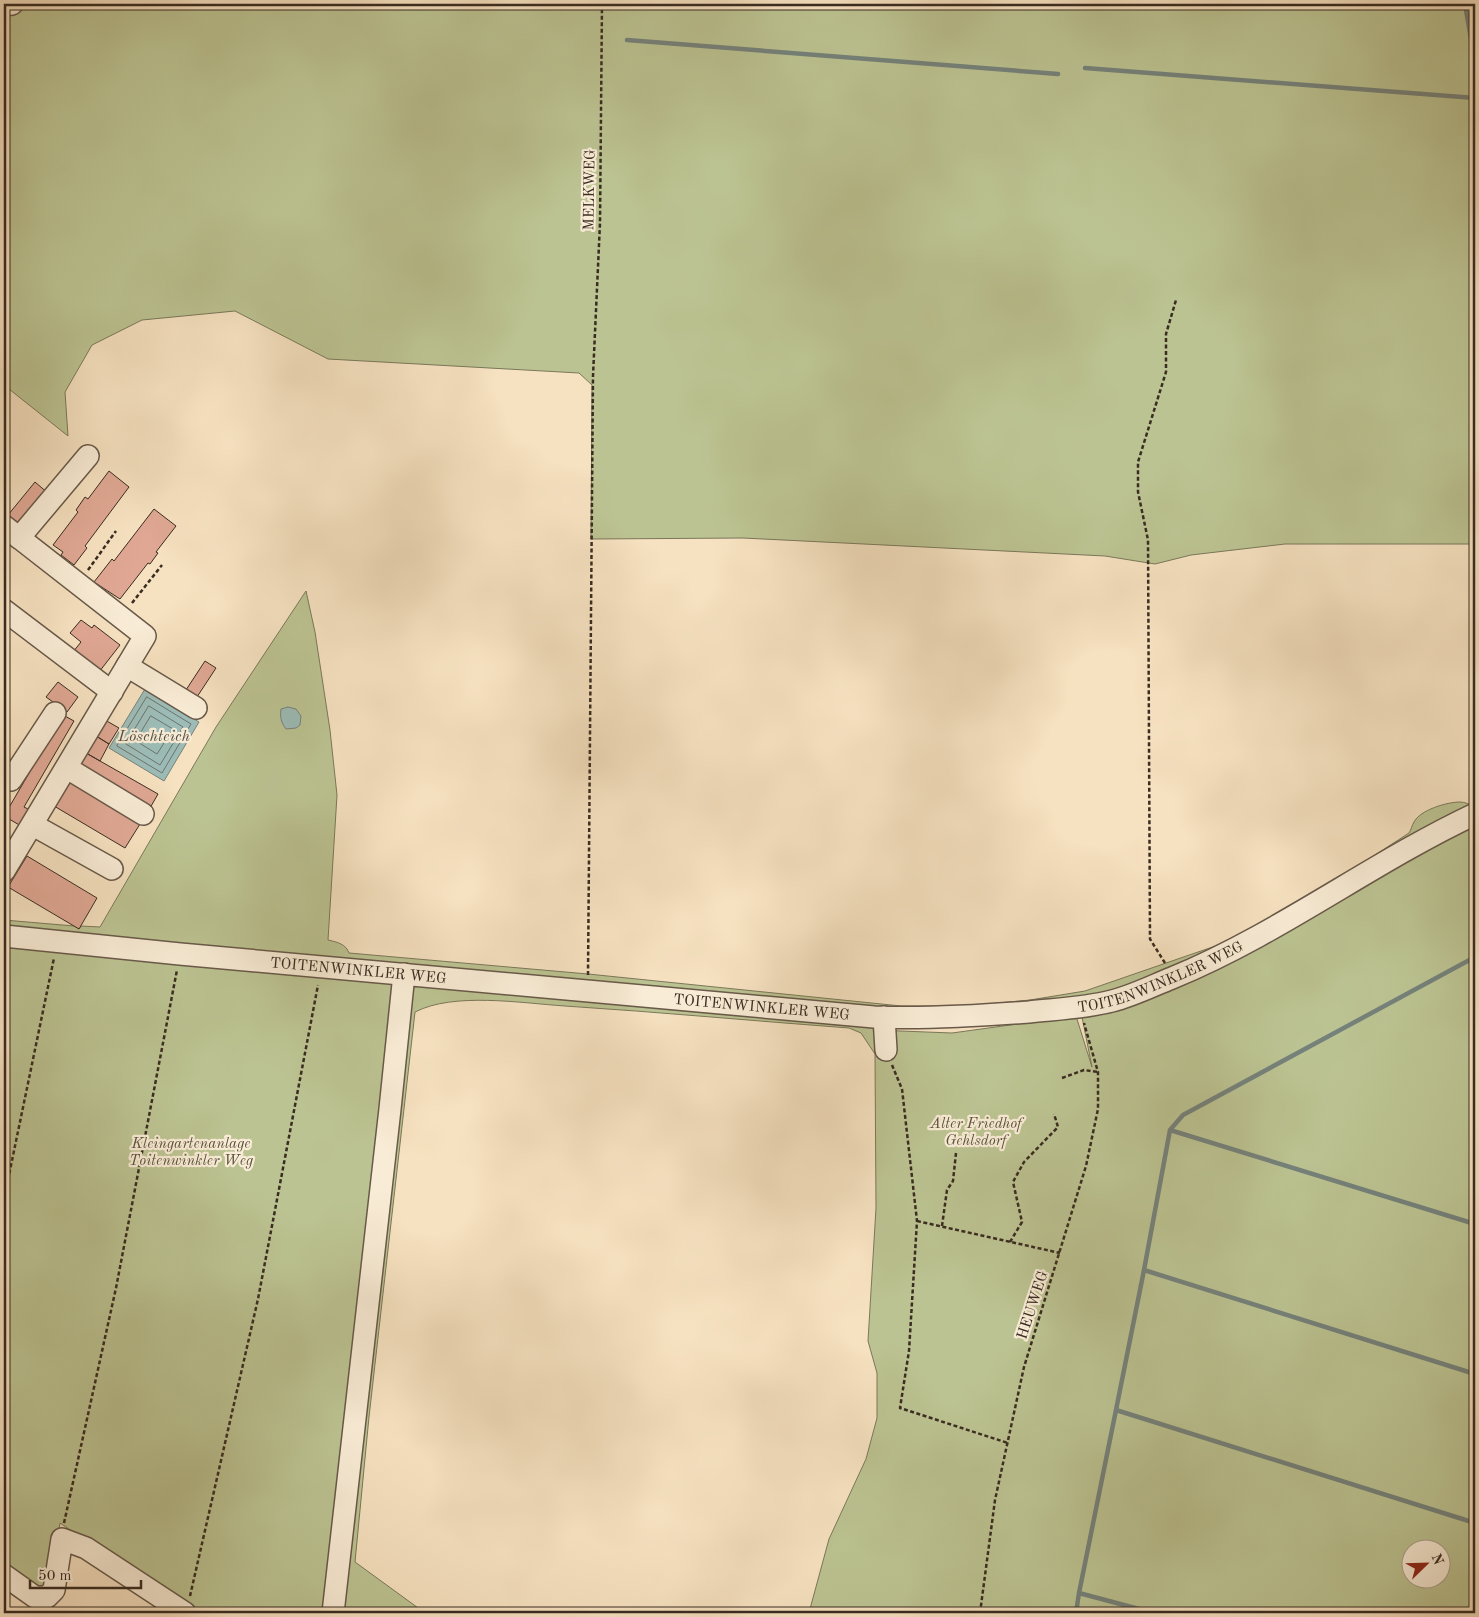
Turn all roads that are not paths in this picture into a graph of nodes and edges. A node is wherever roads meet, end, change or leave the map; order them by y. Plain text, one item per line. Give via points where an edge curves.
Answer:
1 (12, 4) edge
2 (4, 5) edge
3 (88, 456) dead end
4 (10, 536) edge
5 (4, 610) edge
6 (127, 666) junction
7 (112, 692) junction
8 (196, 708) dead end
9 (55, 713) dead end
10 (66, 768) junction
11 (11, 780) dead end
12 (143, 814) dead end
13 (1475, 814) edge
14 (33, 825) junction
15 (112, 869) dead end
16 (4, 871) edge
17 (4, 936) edge
18 (404, 974) junction
19 (884, 1017) junction
20 (886, 1050) road end
21 (4, 1575) edge
22 (187, 1606) edge
23 (333, 1613) edge

1 - 2 street
3 - 4 street
4 - 6 street via 145,636
5 - 7 street
6 - 7 street
6 - 8 street
7 - 10 street
9 - 11 street
10 - 12 street
10 - 14 street
13 - 19 street, TOITENWINKLER WEG via 1438,832 1254,940 1114,1000 1080,1007 975,1016
14 - 15 street
14 - 16 street
17 - 18 street, TOITENWINKLER WEG
18 - 19 street, TOITENWINKLER WEG
18 - 23 street
19 - 20 street
21 - 22 street via 35,1598 47,1597 54,1590 62,1539 86,1548

